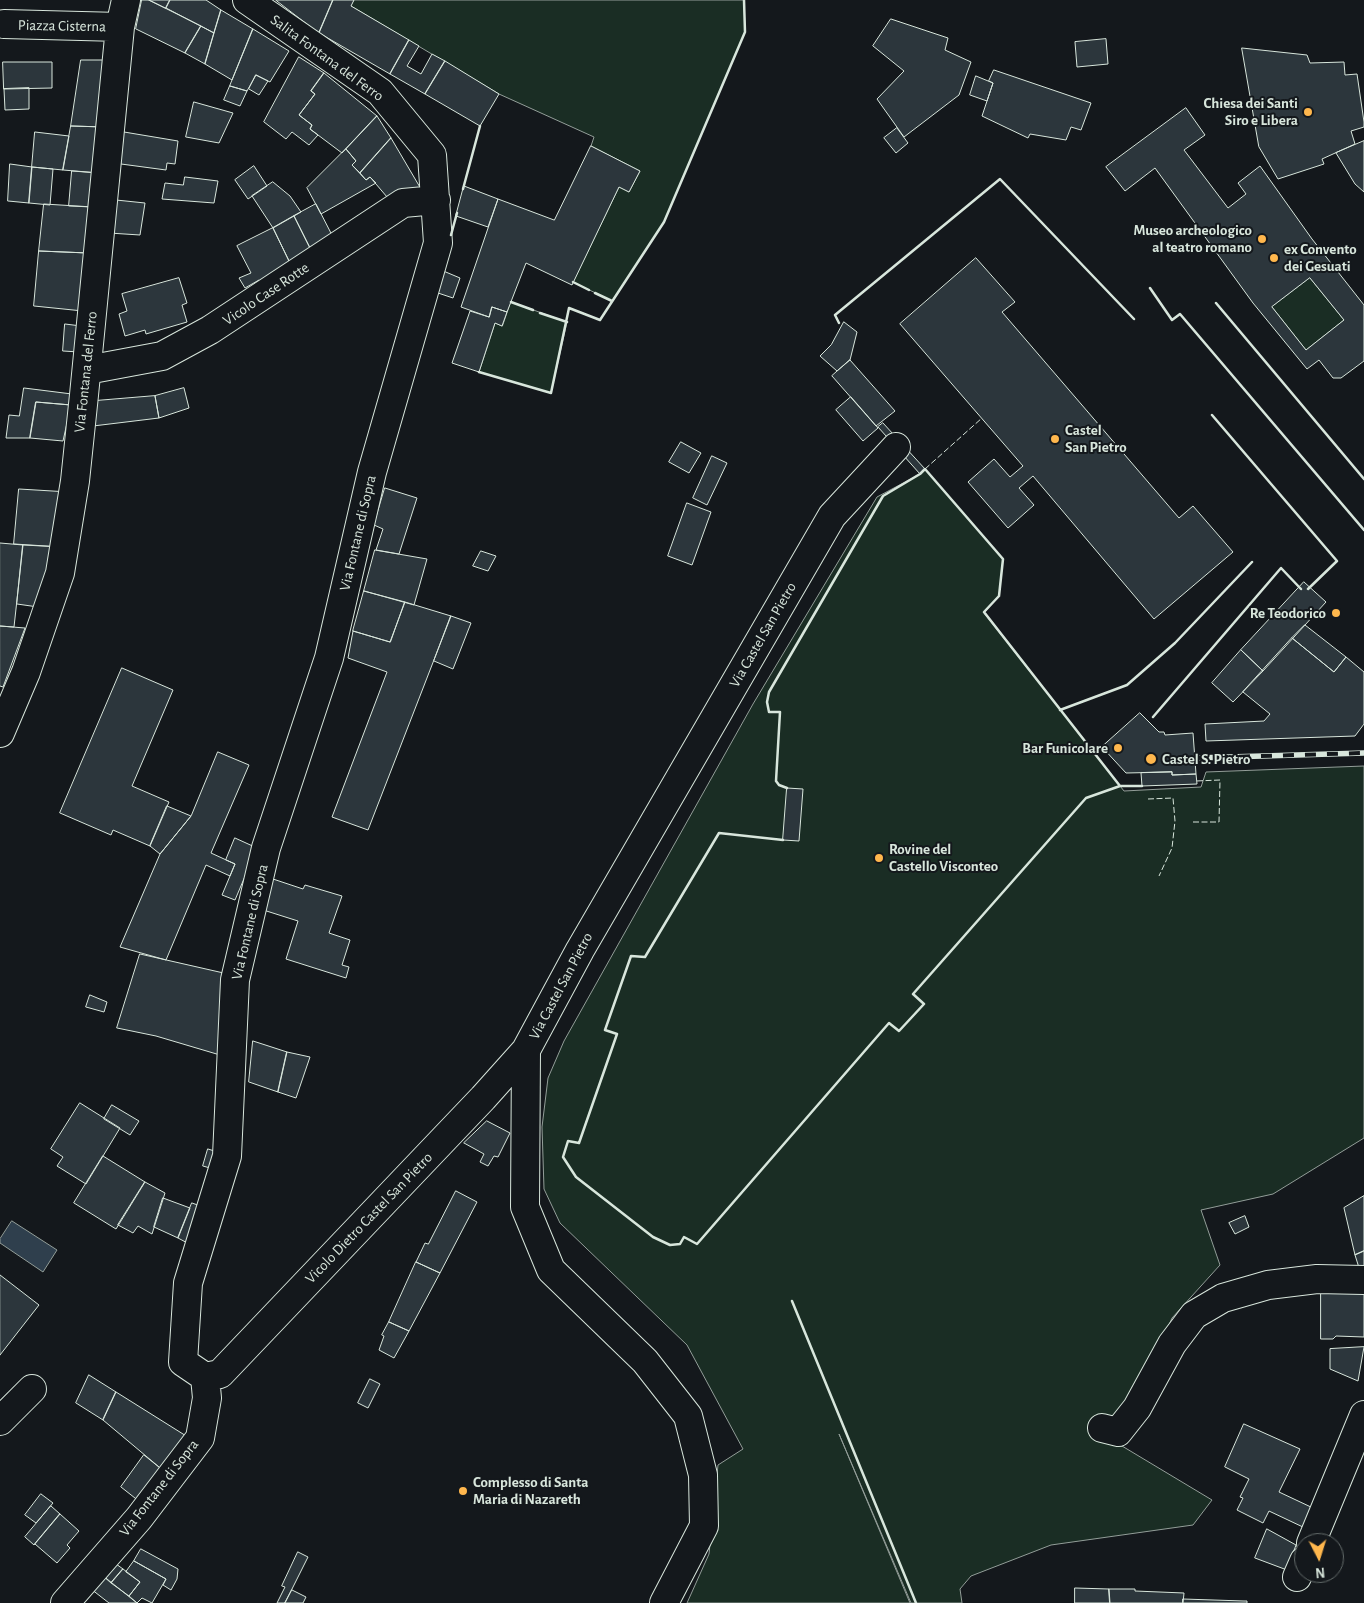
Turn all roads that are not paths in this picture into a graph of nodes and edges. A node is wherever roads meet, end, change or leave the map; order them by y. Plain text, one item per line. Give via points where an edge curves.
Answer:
1 (126, 0) edge
2 (247, 0) edge
3 (4, 24) dead end
4 (120, 27) junction
5 (436, 200) junction
6 (87, 370) junction
7 (896, 448) dead end
8 (0, 733) edge
9 (526, 1050) junction
10 (1364, 1280) edge
11 (205, 1377) junction
12 (32, 1389) dead end
13 (1364, 1415) edge
14 (0, 1421) edge
15 (1102, 1428) dead end
16 (1315, 1533) edge
17 (65, 1603) edge
18 (664, 1603) edge

1 - 4 street, Via Fontana del Ferro
2 - 5 street, Salita Fontana del Ferro via 380,92 432,155
3 - 4 street, Piazza Cisterna
4 - 6 street, Via Fontana del Ferro
5 - 6 street, Vicolo Case Rotte via 403,202 210,330 162,356
5 - 11 street, Via Fontane di Sopra via 438,243 372,472 329,658 266,848 235,980 227,1156 188,1283 183,1362
6 - 8 street, Via Fontana del Ferro via 75,481 60,573 26,672
7 - 9 street, Via Castel San Pietro via 832,516 580,950
9 - 11 street, Vicolo Dietro Castel San Pietro via 220,1374
9 - 18 street, Via Castel San Pietro via 525,1206 551,1270 645,1361 688,1416 703,1475 704,1526
10 - 15 street via 1317,1279 1268,1285 1223,1298 1194,1315 1172,1344 1137,1408 1118,1432
11 - 17 street, Via Fontane di Sopra via 207,1398 200,1438 139,1518
12 - 14 street
13 - 16 street

